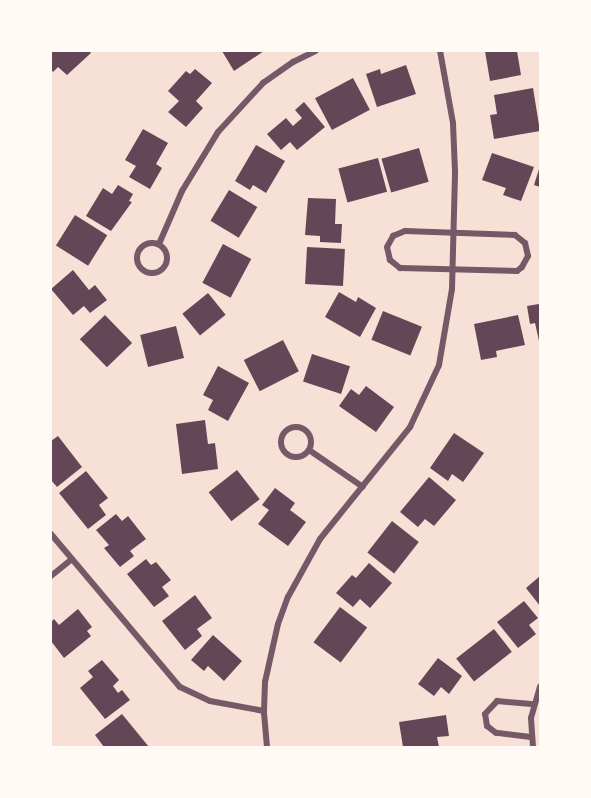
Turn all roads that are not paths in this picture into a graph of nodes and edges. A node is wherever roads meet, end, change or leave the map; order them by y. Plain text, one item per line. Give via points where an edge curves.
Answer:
1 (316, 51) edge
2 (440, 51) edge
3 (454, 233) junction
4 (159, 244) junction
5 (453, 270) junction
6 (309, 450) junction
7 (363, 487) junction
8 (51, 534) edge
9 (71, 560) junction
10 (51, 576) edge
11 (540, 686) edge
12 (534, 704) junction
13 (264, 711) junction
14 (531, 737) junction
15 (267, 747) edge
16 (533, 747) edge

1 - 4 street via 263,83 218,132 182,191
2 - 3 street via 455,140
3 - 5 street
3 - 5 street via 405,231 393,236 387,248 390,260 400,268
3 - 5 street via 515,235 525,243 528,256 517,271
4 - 4 street via 149,243 138,252 138,262 146,273 162,271 167,262 166,252
5 - 7 street via 446,335 427,395 410,427
6 - 6 street via 311,440 306,431 292,427 283,433 282,447 288,454 302,456
6 - 7 street
7 - 13 street via 320,539 288,597 271,650
8 - 9 street
9 - 10 street
9 - 13 street via 180,687 210,702
11 - 12 street
12 - 14 street
12 - 14 street via 497,701 485,714 487,726 496,733
13 - 15 street
14 - 16 street

